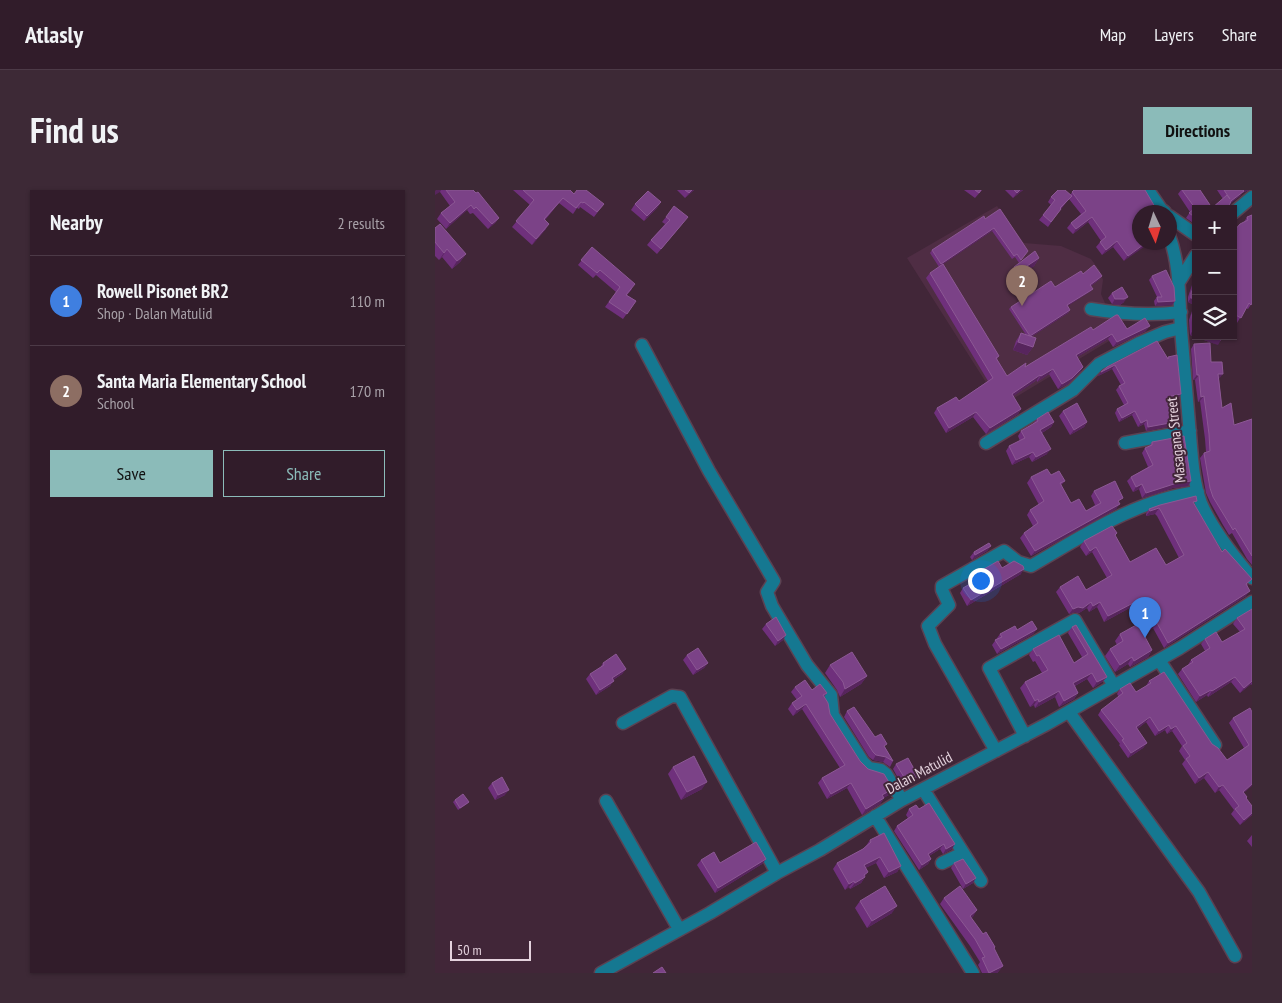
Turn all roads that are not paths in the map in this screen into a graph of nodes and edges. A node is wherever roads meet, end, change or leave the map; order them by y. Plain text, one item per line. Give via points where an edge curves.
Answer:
1 (1148, 190) edge
2 (1252, 197) edge
3 (1159, 205) edge
4 (1237, 210) edge
5 (1177, 221) edge
6 (1192, 232) edge
7 (1174, 250) edge
8 (1192, 261) edge
9 (1179, 282) junction
10 (1091, 309) dead end
11 (1181, 312) junction
12 (1181, 328) junction
13 (642, 345) dead end
14 (1190, 431) junction
15 (986, 443) dead end
16 (1125, 443) dead end
17 (1198, 492) junction
18 (1252, 578) edge
19 (1252, 602) edge
20 (1159, 660) junction
21 (1114, 686) junction
22 (1069, 712) junction
23 (623, 723) dead end
24 (1025, 736) junction
25 (1215, 745) edge
26 (996, 751) junction
27 (923, 789) junction
28 (902, 800) junction
29 (606, 801) dead end
30 (875, 816) junction
31 (963, 853) junction
32 (942, 863) dead end
33 (777, 873) junction
34 (981, 881) dead end
35 (679, 929) junction
36 (1235, 956) dead end
37 (601, 973) edge
38 (973, 973) edge

1 - 3 street
2 - 4 street
5 - 6 street
7 - 9 street, Masagana Street
8 - 9 street
9 - 11 street, Masagana Street
10 - 11 street via 1155,315
11 - 12 street, Masagana Street
12 - 14 street, Masagana Street
12 - 15 street via 1139,343 1099,364 1073,390
13 - 28 street via 709,471 774,580 767,592 772,606 807,665 831,695 833,715 863,762 869,768 886,774
14 - 16 street
14 - 17 street, Masagana Street
17 - 18 street, Masagana Street via 1211,521
17 - 26 street via 1141,506 1031,566 1018,562 1004,551 942,586 949,605 928,626
19 - 20 street, Dalan Matulid
20 - 21 street, Dalan Matulid
20 - 25 street
21 - 22 street, Dalan Matulid
21 - 24 street via 1075,620 989,668
22 - 24 street, Dalan Matulid
22 - 36 street via 1199,892
23 - 33 street via 672,696 679,696
24 - 26 street, Dalan Matulid
26 - 27 street, Dalan Matulid
27 - 28 street, Dalan Matulid
27 - 31 street
28 - 30 street, Dalan Matulid
29 - 35 street
30 - 33 street, Dalan Matulid
30 - 38 street
31 - 32 street
31 - 34 street
33 - 35 street, Dalan Matulid
35 - 37 street, Dalan Matulid

